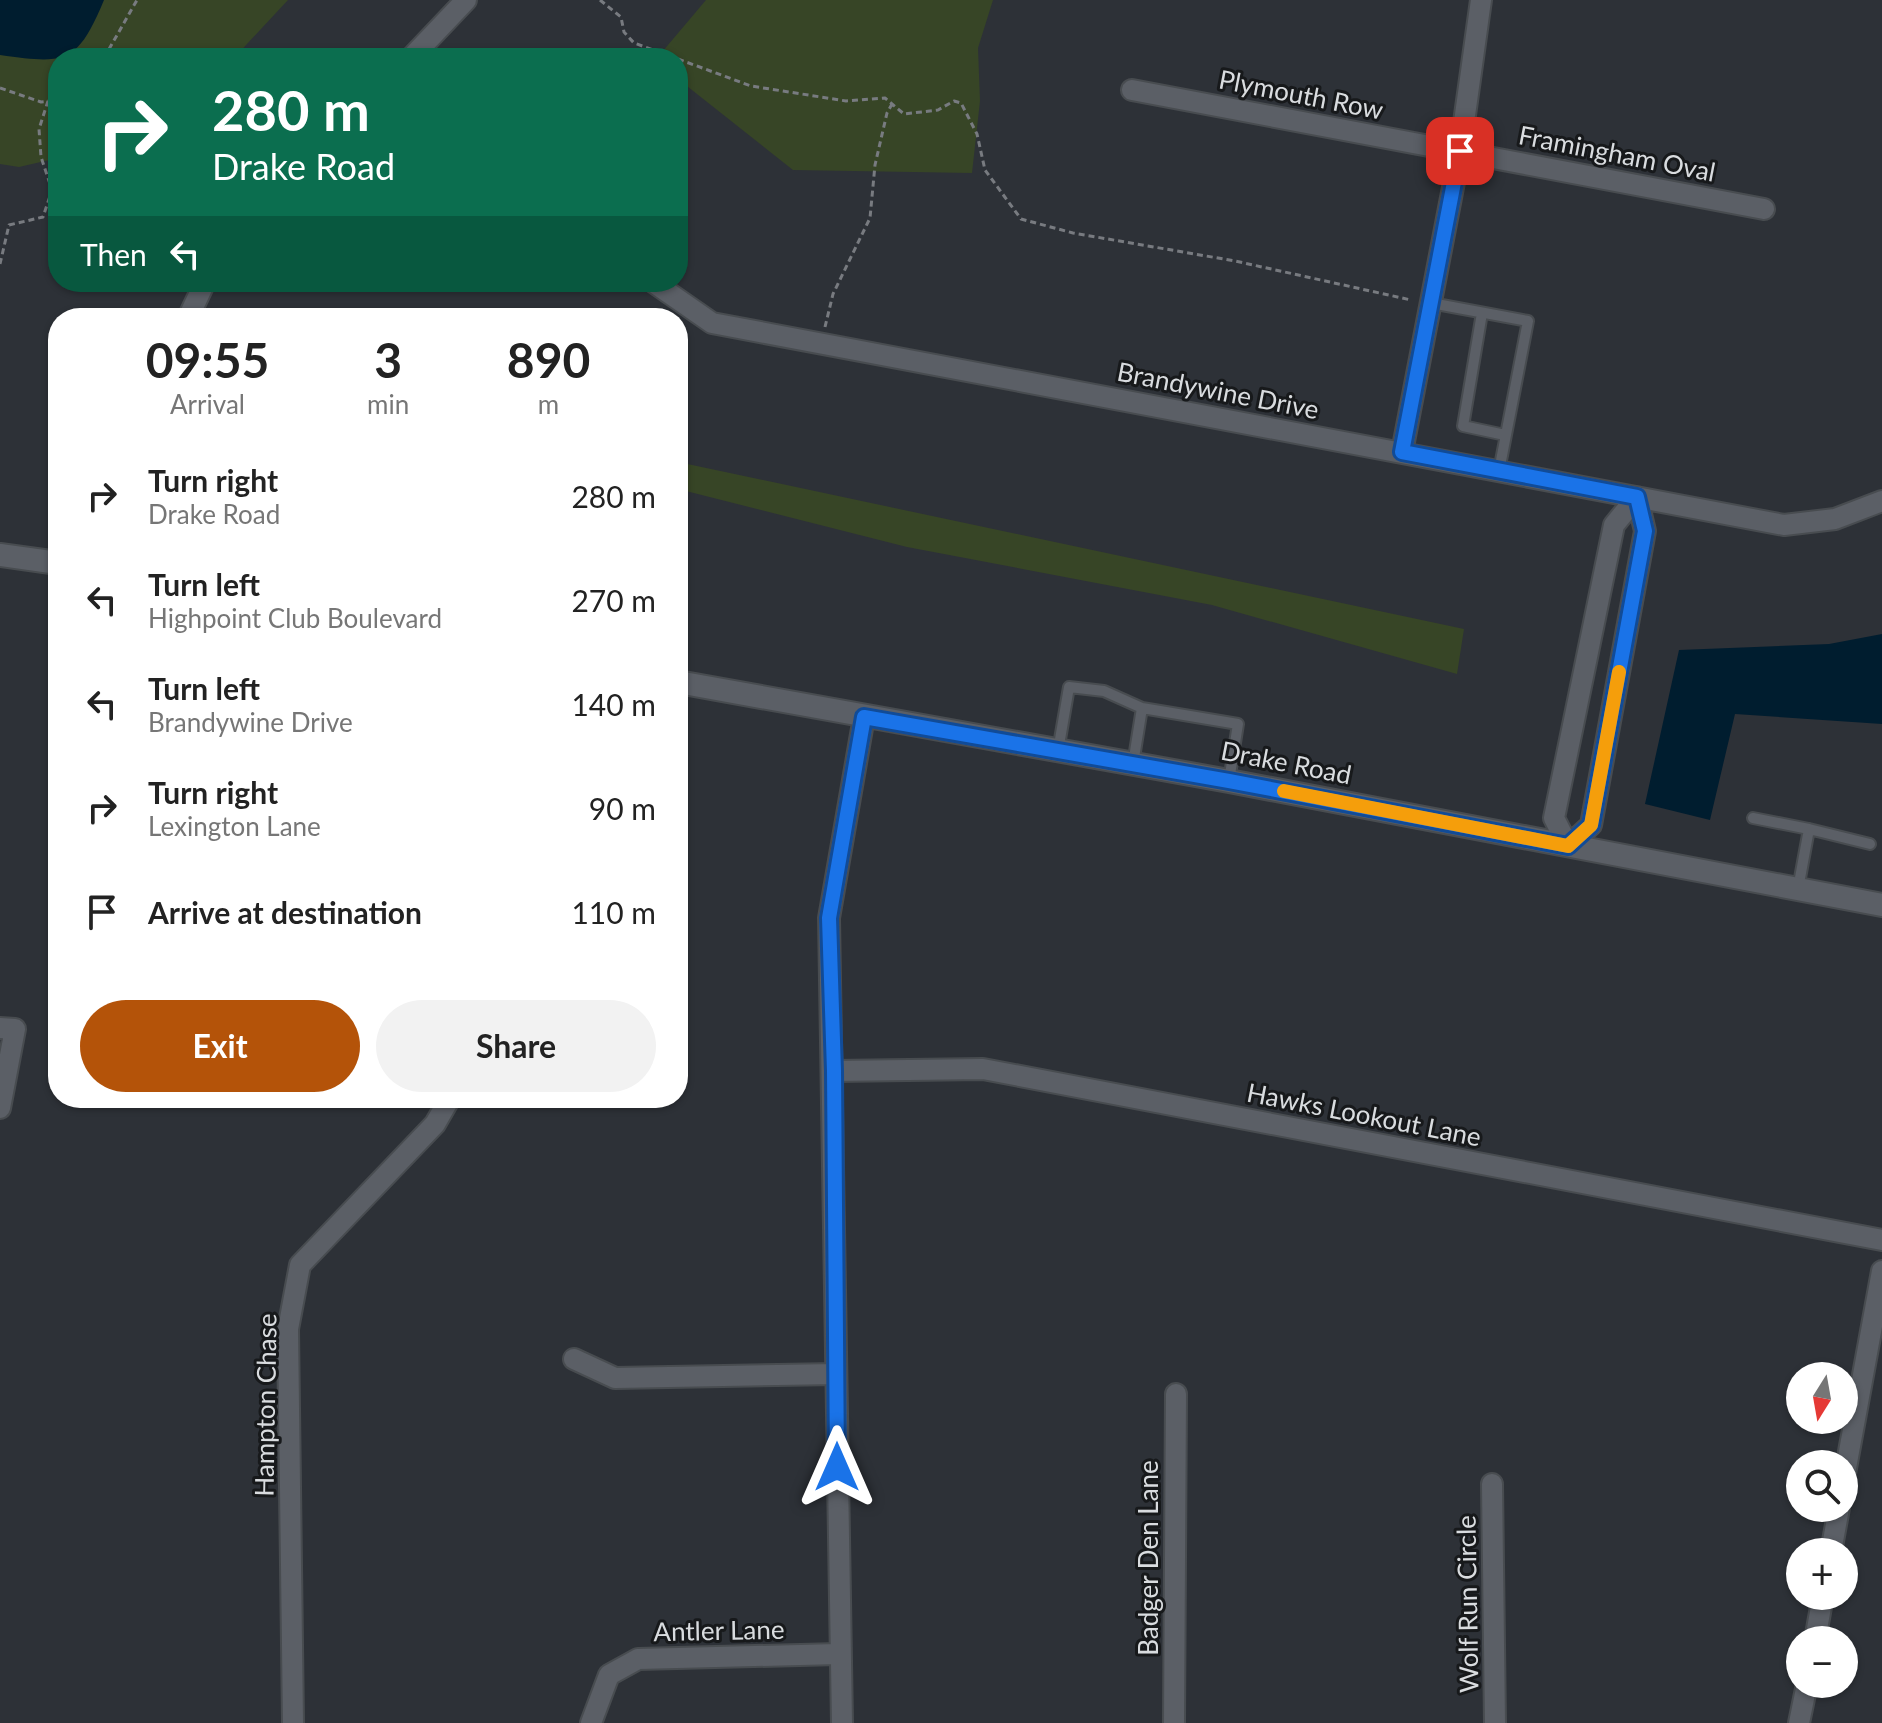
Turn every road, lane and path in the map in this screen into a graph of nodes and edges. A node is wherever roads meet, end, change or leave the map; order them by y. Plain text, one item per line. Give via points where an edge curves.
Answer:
1 (137, 0) edge
2 (466, 0) edge
3 (600, 0) edge
4 (1481, 0) edge
5 (110, 48) edge
6 (424, 48) edge
7 (648, 48) edge
8 (688, 62) edge
9 (0, 88) edge
10 (1132, 90) dead end
11 (48, 101) joint
12 (892, 104) junction
13 (1460, 151) junction
14 (48, 178) edge
15 (48, 202) edge
16 (1764, 209) dead end
17 (0, 264) edge
18 (667, 292) edge
19 (1431, 303) junction
20 (1482, 313) junction
21 (820, 343) junction
22 (1505, 435) junction
23 (1402, 452) junction
24 (1499, 471) junction
25 (1637, 497) junction
26 (1882, 501) edge
27 (0, 555) edge
28 (48, 562) edge
29 (688, 684) edge
30 (1142, 708) junction
31 (864, 717) junction
32 (1058, 751) junction
33 (1133, 764) junction
34 (1229, 781) junction
35 (1753, 818) dead end
36 (1809, 829) junction
37 (1870, 844) dead end
38 (1568, 846) junction
39 (1797, 891) junction
40 (1882, 905) edge
41 (0, 1028) edge
42 (834, 1071) junction
43 (0, 1108) edge
44 (444, 1108) edge
45 (1882, 1240) edge
46 (1882, 1271) edge
47 (574, 1359) dead end
48 (836, 1374) junction
49 (1176, 1394) dead end
50 (1849, 1450) edge
51 (1492, 1484) dead end
52 (838, 1654) junction
53 (1804, 1698) edge
54 (293, 1723) edge
55 (591, 1723) edge
56 (842, 1723) edge
57 (1174, 1723) edge
58 (1495, 1723) edge
59 (1799, 1723) edge

1 - 5 path
2 - 6 street
3 - 7 path via 621,17 624,32 634,43
4 - 13 street
8 - 12 path via 751,86 846,101 885,98
9 - 11 path
10 - 13 street, Plymouth Row
11 - 14 path via 39,129
12 - 19 path via 904,114 921,114 961,103 977,134 985,170 1002,198 1021,219 1038,226
12 - 21 path via 875,165 870,218 833,294
13 - 16 street, Framingham Oval
13 - 19 street
15 - 17 path via 43,217 9,225
18 - 21 street, Brandywine Drive via 712,323
19 - 20 lane
19 - 23 street
20 - 22 lane via 1463,426
20 - 22 lane via 1528,321
21 - 23 street, Brandywine Drive
22 - 24 lane
23 - 24 street, Brandywine Drive
24 - 25 street, Brandywine Drive
25 - 26 street, Brandywine Drive via 1784,525 1835,519
25 - 38 street via 1645,531 1591,825
25 - 38 street via 1614,525 1554,818
27 - 28 street
29 - 31 street, Drake Road
30 - 32 lane via 1104,691 1069,687
30 - 33 lane
30 - 34 lane via 1238,724
31 - 32 street, Drake Road
31 - 42 street via 829,918
32 - 33 street, Drake Road
33 - 34 street, Drake Road
34 - 38 street, Drake Road
35 - 36 lane
36 - 37 lane
36 - 39 lane
38 - 39 street, Drake Road
39 - 40 street, Drake Road
41 - 43 street via 15,1029
42 - 45 street, Hawks Lookout Lane via 983,1069
42 - 48 street
44 - 54 street, Hampton Chase via 435,1124 300,1265 288,1329
46 - 50 street
47 - 48 street via 615,1378
48 - 52 street
49 - 57 street, Badger Den Lane
51 - 58 street, Wolf Run Circle
52 - 55 street, Antler Lane via 638,1659 609,1675
52 - 56 street
53 - 59 street

